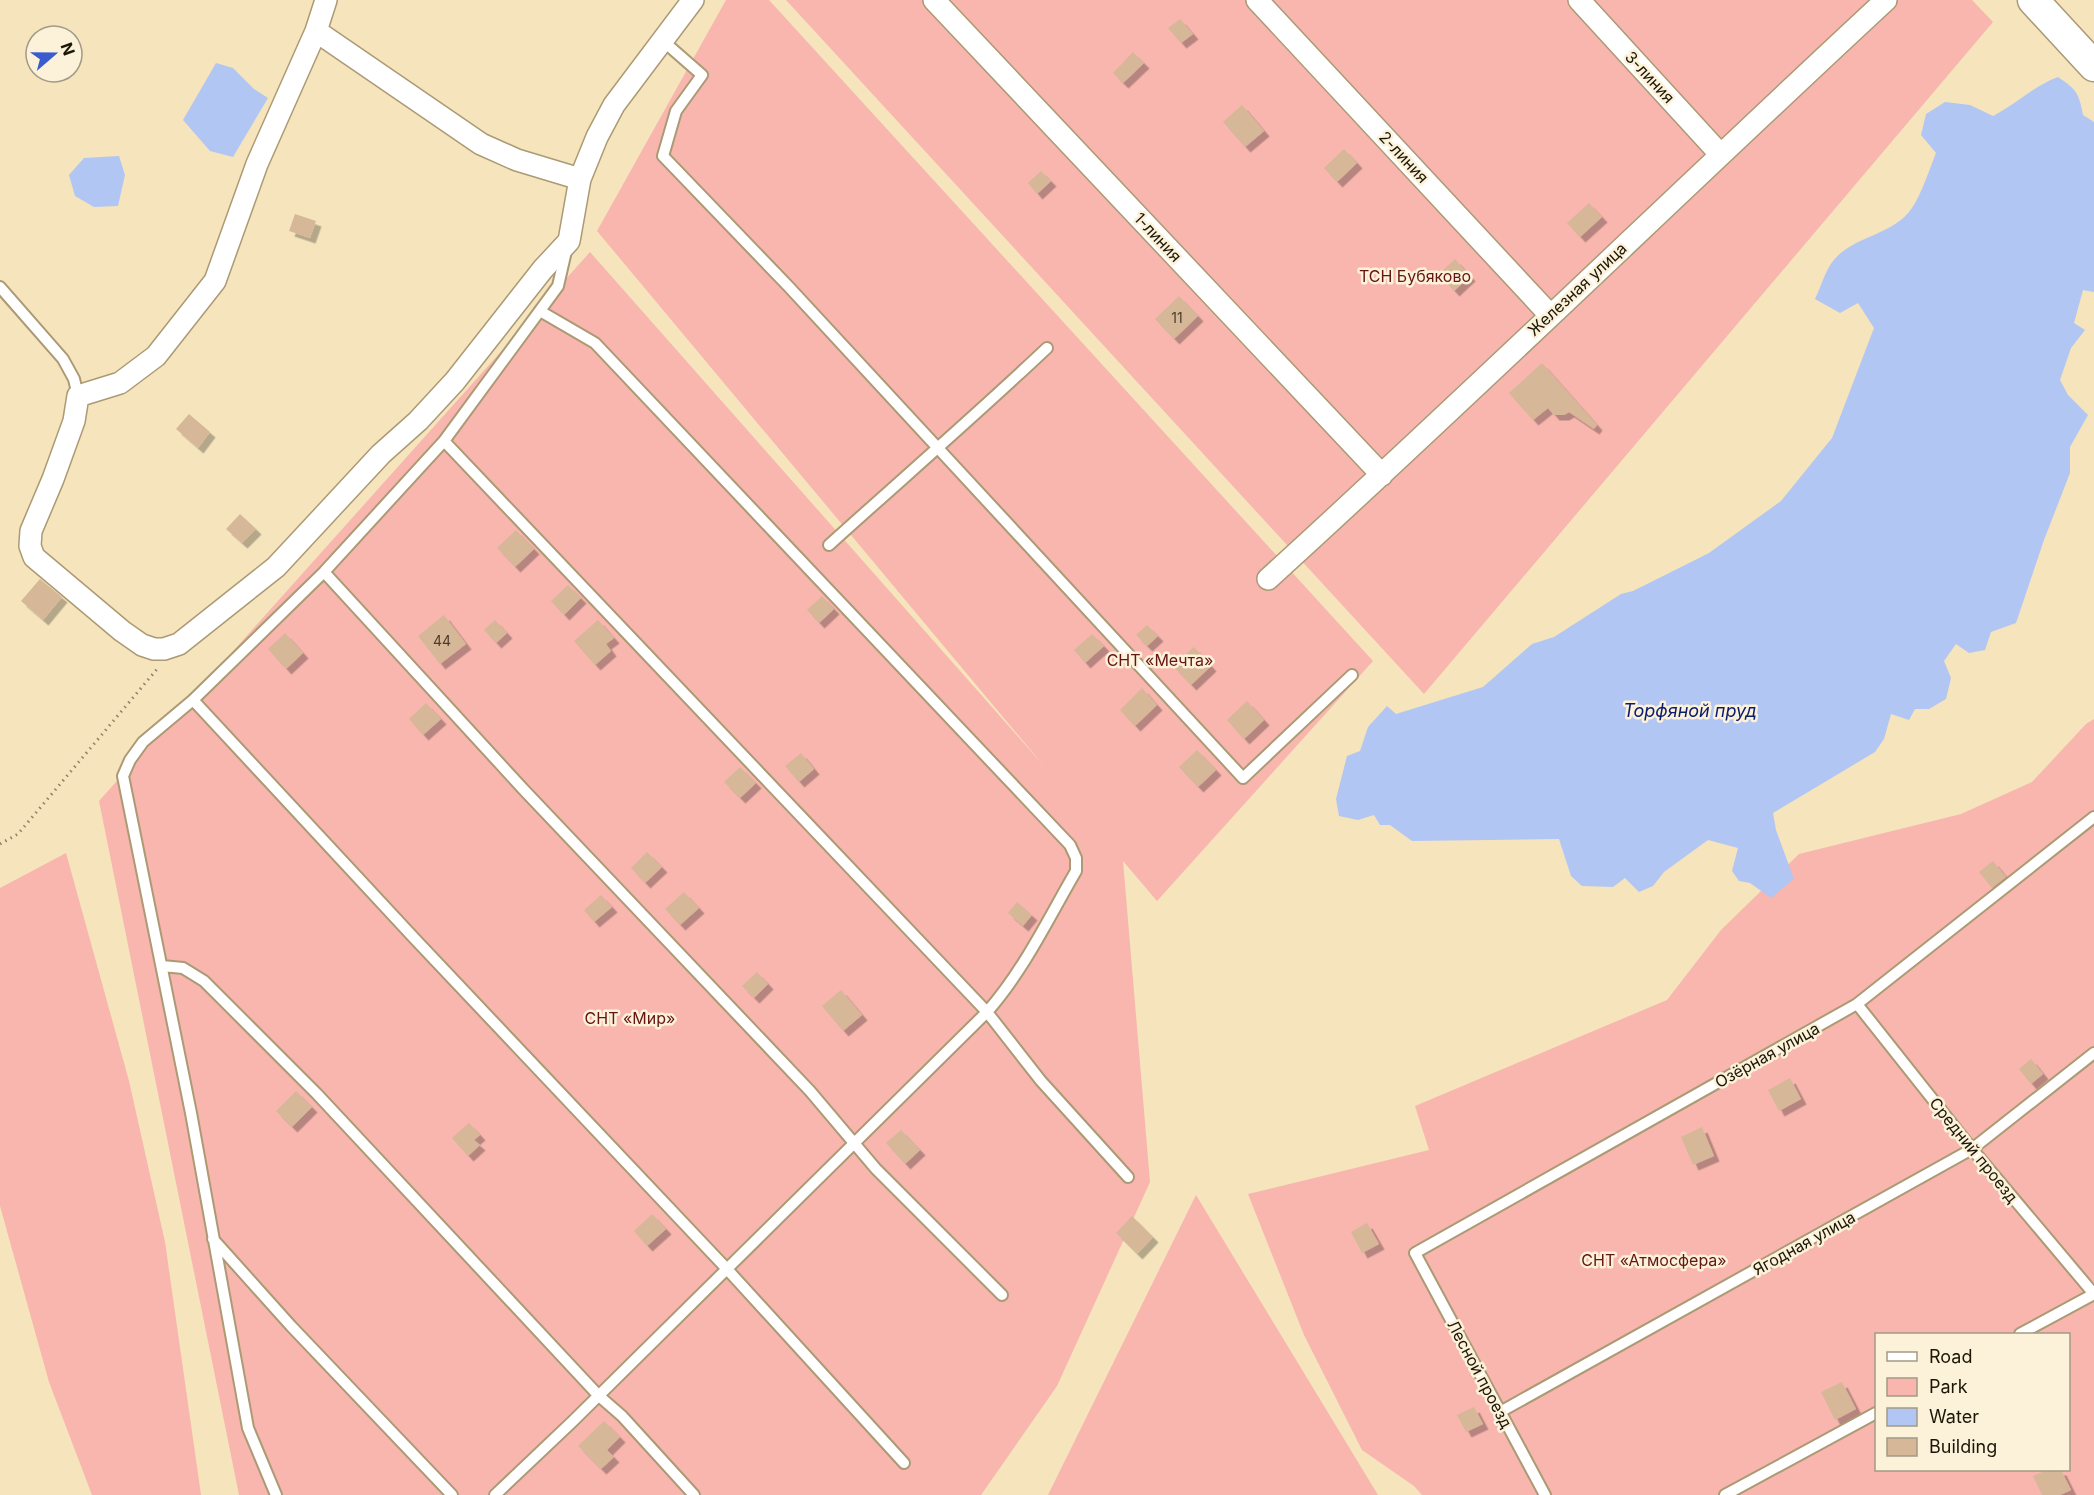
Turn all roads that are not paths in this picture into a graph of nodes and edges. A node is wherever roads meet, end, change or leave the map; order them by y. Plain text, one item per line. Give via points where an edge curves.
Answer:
1 (326, 0) edge
2 (693, 0) edge
3 (934, 0) edge
4 (1257, 0) edge
5 (1579, 0) edge
6 (1886, 0) edge
7 (2033, 0) edge
8 (316, 31) junction
9 (662, 40) junction
10 (2094, 66) edge
11 (1720, 154) junction
12 (580, 179) junction
13 (568, 241) junction
14 (0, 287) edge
15 (540, 311) junction
16 (1550, 315) junction
17 (1047, 348) dead end
18 (78, 396) junction
19 (444, 441) junction
20 (936, 448) junction
21 (1383, 475) junction
22 (829, 545) dead end
23 (324, 572) junction
24 (1268, 579) dead end
25 (1352, 675) dead end
26 (194, 700) junction
27 (2094, 817) edge
28 (162, 966) junction
29 (1857, 1004) junction
30 (987, 1012) junction
31 (2094, 1053) edge
32 (854, 1142) junction
33 (1972, 1149) junction
34 (1128, 1177) dead end
35 (213, 1238) junction
36 (1415, 1253) joint
37 (726, 1268) junction
38 (2094, 1294) edge
39 (1002, 1295) dead end
40 (2024, 1333) edge
41 (598, 1396) junction
42 (1500, 1412) junction
43 (1875, 1414) edge
44 (903, 1463) dead end
45 (276, 1495) edge
46 (452, 1495) edge
47 (495, 1495) edge
48 (694, 1495) edge
49 (1545, 1495) edge
50 (1725, 1495) edge

1 - 8 street
2 - 9 street
3 - 21 street, 1-линия
4 - 16 street, 2-линия
5 - 11 street, 3-линия
6 - 11 street, Железная улица
7 - 10 street
8 - 12 street via 481,144 517,160
8 - 18 street via 257,164 215,282 156,356 120,383
9 - 12 street via 614,105
9 - 20 lane via 702,75 676,111 663,156
11 - 16 street, Железная улица
12 - 13 street
13 - 15 lane via 558,286
13 - 18 street via 455,381 276,567 179,644 164,649 142,645 122,631 34,557 30,546 31,531 74,421
14 - 18 lane via 63,359
15 - 19 lane
15 - 30 lane via 596,343 1070,845 1076,871 1008,989
16 - 21 street, Железная улица
17 - 20 lane
19 - 23 lane
19 - 30 lane
20 - 22 lane
20 - 25 lane via 1243,778
21 - 24 street, Железная улица
23 - 26 lane
23 - 32 lane
26 - 28 lane via 142,742 123,776
26 - 37 lane
27 - 29 lane, Озёрная улица
28 - 35 lane
28 - 41 lane via 183,968 204,981 317,1094
29 - 33 lane, Средний проезд
29 - 36 lane, Озёрная улица
30 - 32 lane
30 - 34 lane via 1041,1081
31 - 33 lane, Ягодная улица
32 - 37 lane
32 - 39 lane
33 - 38 lane, Средний проезд
33 - 42 lane, Ягодная улица
35 - 45 lane via 248,1428
35 - 46 lane
36 - 42 lane, Лесной проезд
37 - 41 lane
37 - 44 lane
38 - 40 lane
41 - 47 lane
41 - 48 lane via 622,1416
42 - 49 lane, Лесной проезд
43 - 50 lane

